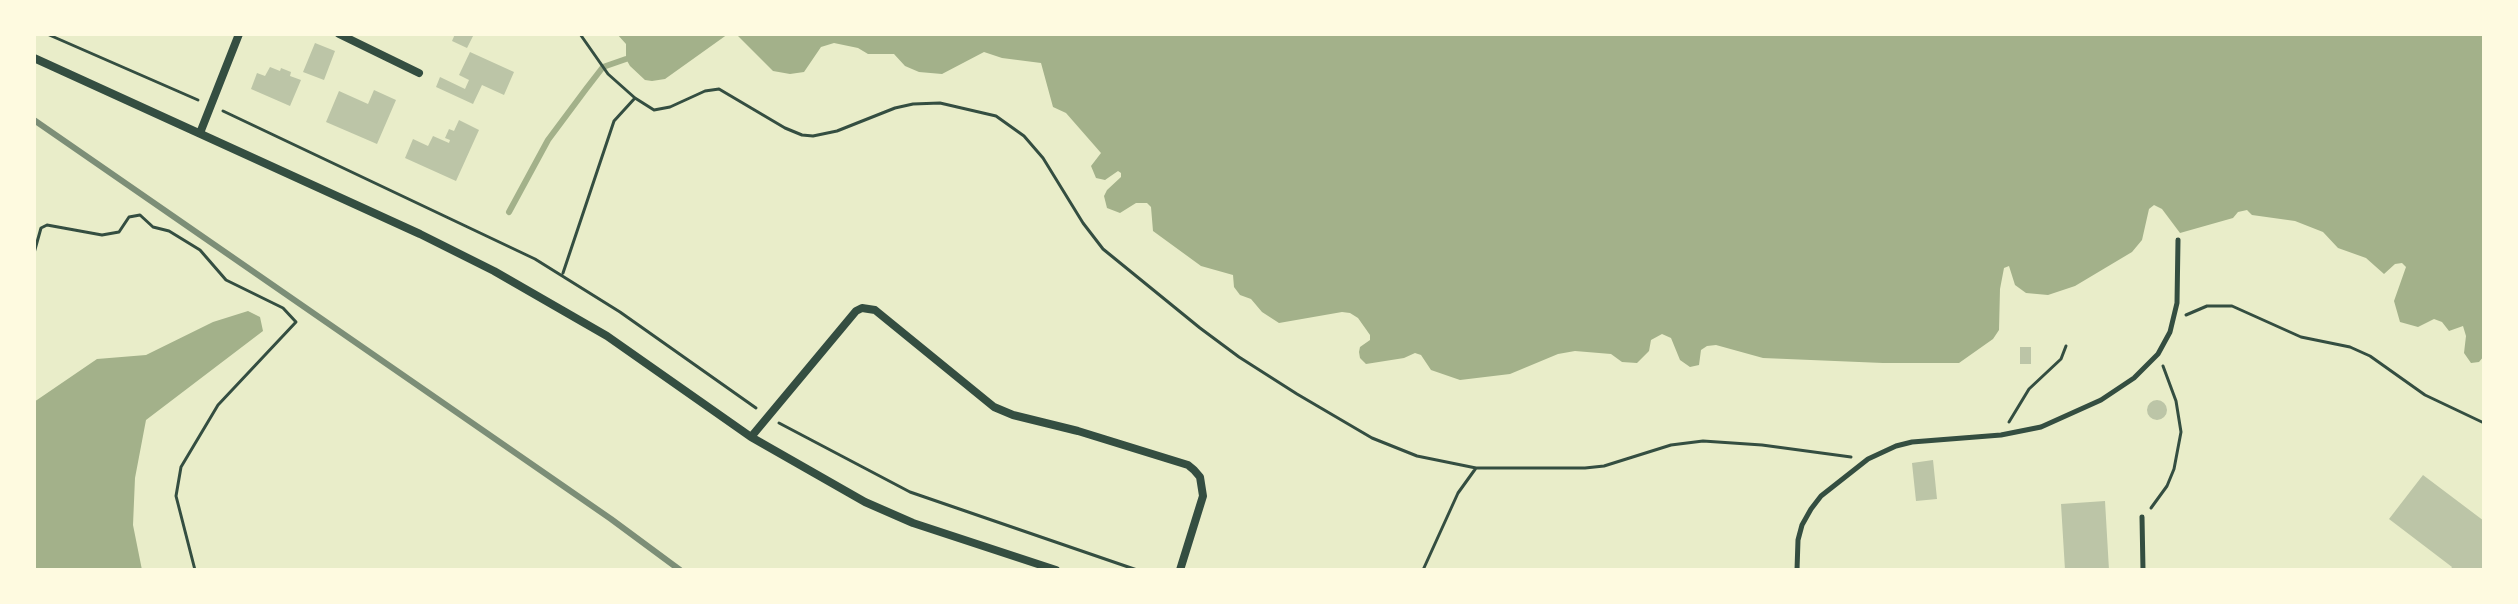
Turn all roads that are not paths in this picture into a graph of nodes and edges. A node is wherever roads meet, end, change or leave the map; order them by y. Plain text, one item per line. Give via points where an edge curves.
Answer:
1 (239, 34) edge
2 (339, 34) edge
3 (34, 58) edge
4 (419, 73) dead end
5 (200, 133) junction
6 (2178, 240) dead end
7 (751, 437) junction
8 (2142, 517) road end
9 (1056, 570) edge
10 (1180, 570) edge
11 (1797, 570) edge
12 (2143, 570) edge

1 - 5 street
2 - 4 street
3 - 5 street
5 - 7 street via 494,271 607,336
6 - 11 lane via 2172,323 2158,354 2134,378 2060,420 2001,435 1912,442 1868,459 1811,509 1798,540
7 - 9 street via 889,513
7 - 10 street via 856,311 875,310 994,407 1194,470 1203,496
8 - 12 lane

